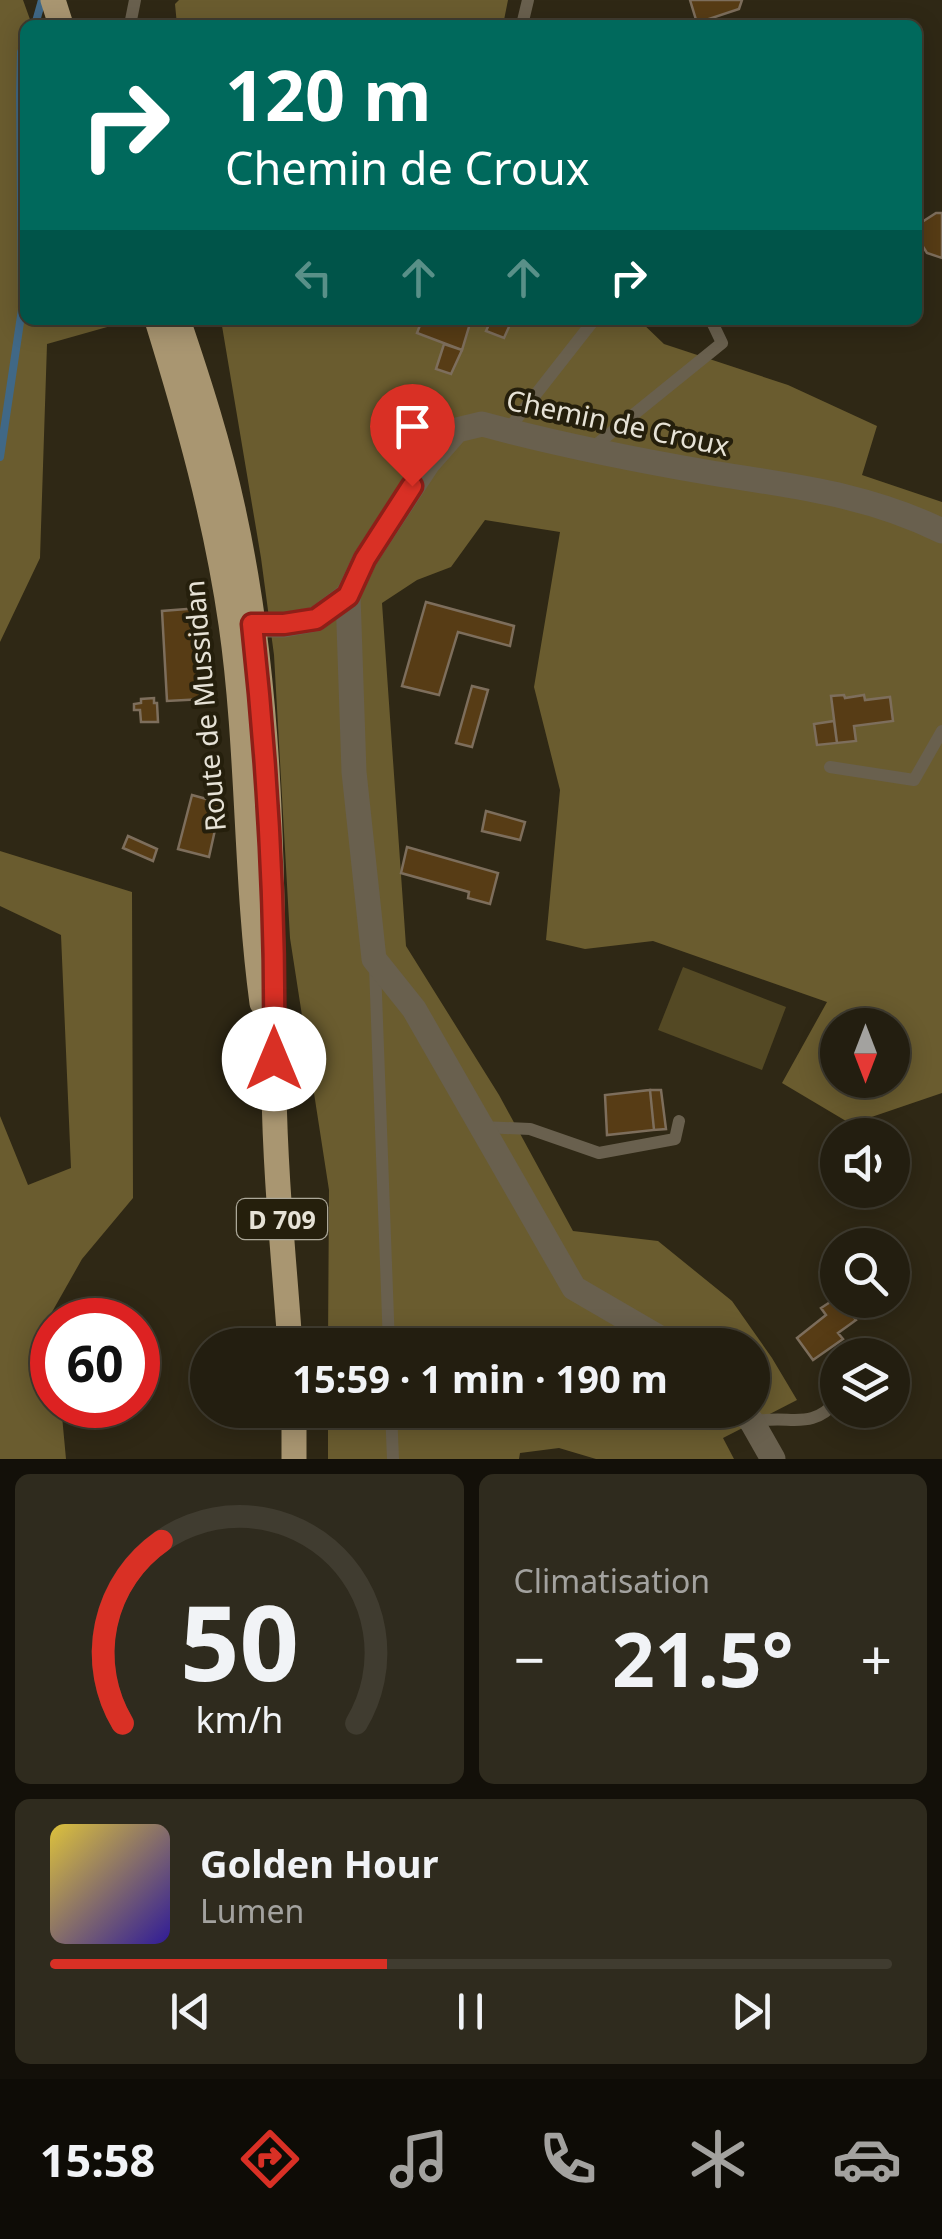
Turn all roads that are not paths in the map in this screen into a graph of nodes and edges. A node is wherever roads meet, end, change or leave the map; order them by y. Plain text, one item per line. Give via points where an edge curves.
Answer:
1 (159, 325) edge
2 (180, 325) edge
3 (590, 325) edge
4 (713, 325) edge
5 (507, 431) junction
6 (592, 449) junction
7 (942, 532) edge
8 (348, 596) junction
9 (242, 625) junction
10 (942, 731) edge
11 (830, 768) dead end
12 (374, 959) junction
13 (680, 1121) dead end
14 (482, 1127) junction
15 (289, 1328) edge
16 (388, 1328) edge
17 (643, 1328) edge
18 (770, 1416) edge
19 (820, 1417) edge
20 (294, 1428) edge
21 (392, 1428) edge
22 (753, 1428) edge
23 (294, 1459) edge
24 (393, 1459) edge
25 (772, 1459) edge

1 - 9 main road, Route de Mussidan / D 709
2 - 9 main road, Route de Mussidan / D 709 via 234,510
3 - 5 lane
4 - 6 lane via 722,343
5 - 6 street, Chemin de Croux
5 - 8 street, Chemin de Croux via 482,424 457,430 397,510
6 - 7 street, Chemin de Croux via 838,494 902,511
8 - 9 street via 316,619
8 - 12 street via 354,772
9 - 15 main road, Route de Mussidan / D 709 via 252,926 274,1092
10 - 11 lane via 914,780
12 - 14 street via 414,1008
12 - 16 lane
13 - 14 lane via 675,1139 599,1154 530,1129
14 - 17 street via 574,1288
18 - 19 lane
20 - 23 main road
21 - 24 lane
22 - 25 street

